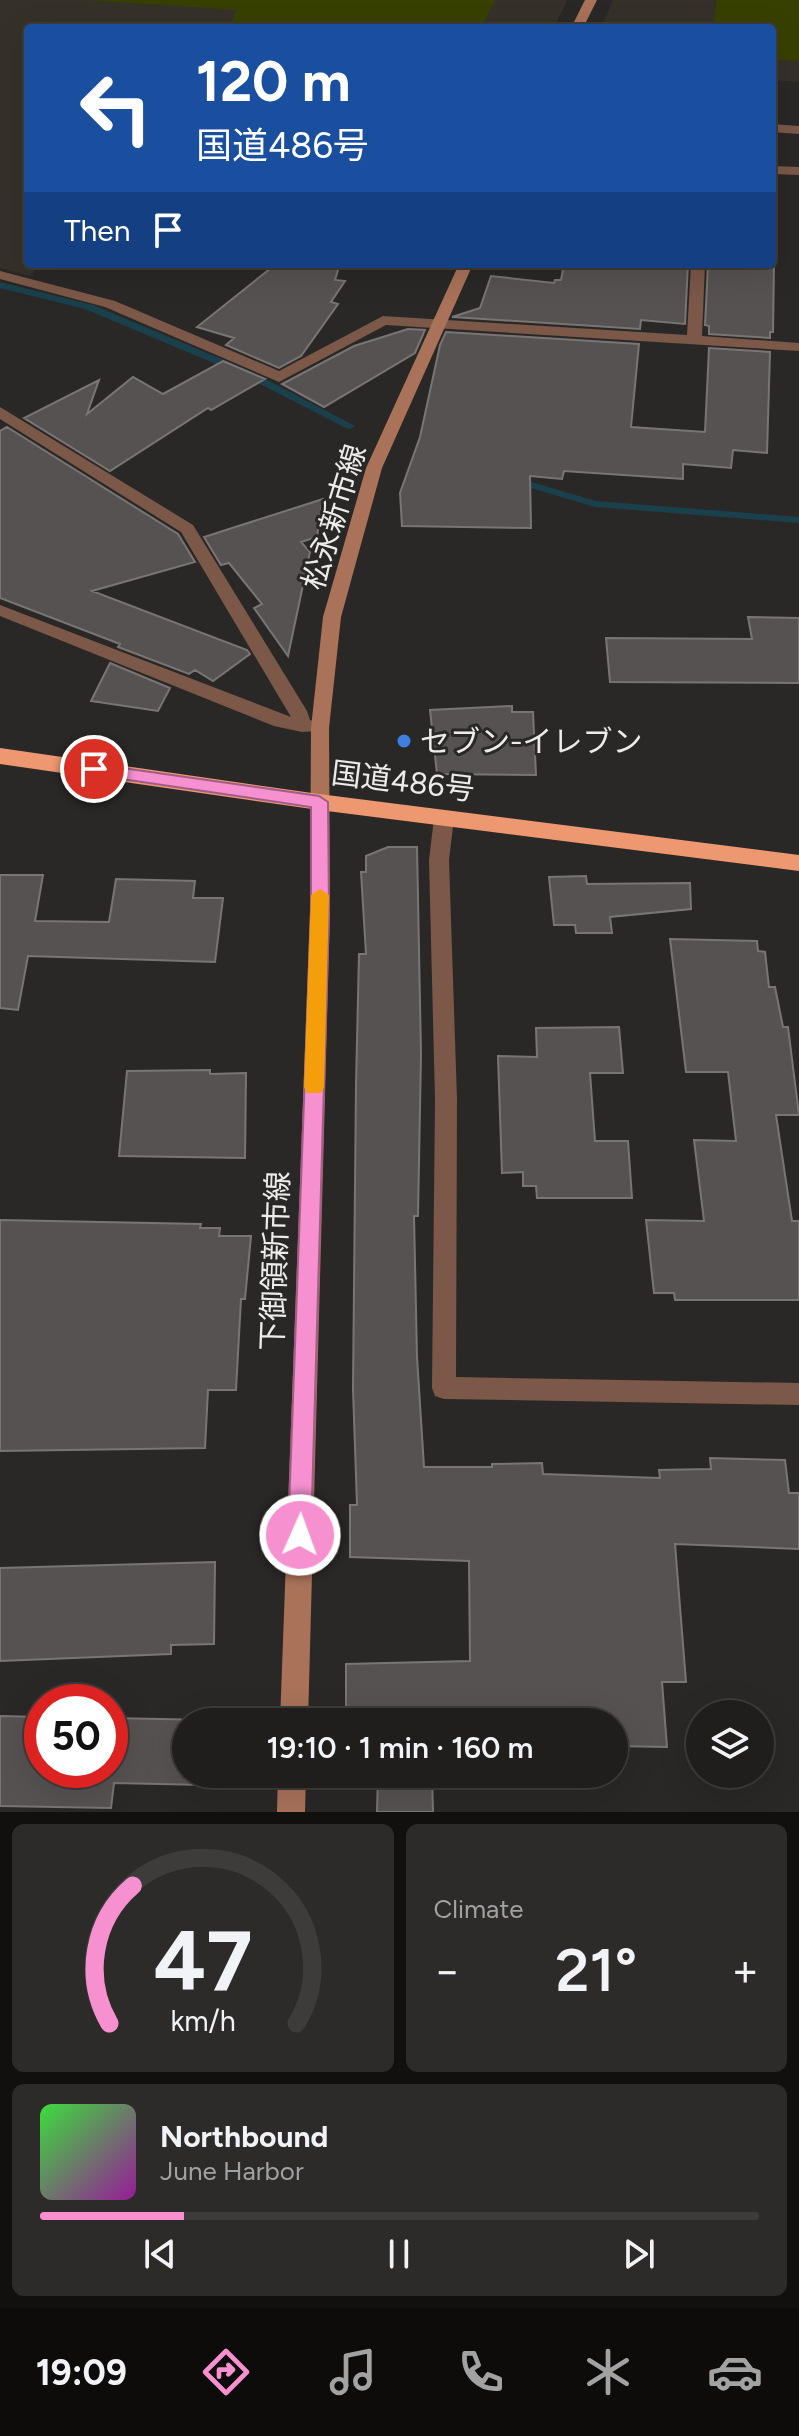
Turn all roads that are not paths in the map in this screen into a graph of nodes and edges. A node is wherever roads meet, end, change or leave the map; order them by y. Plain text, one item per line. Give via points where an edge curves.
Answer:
1 (591, 0) edge
2 (579, 24) edge
3 (776, 128) edge
4 (799, 130) edge
5 (776, 170) edge
6 (799, 171) edge
7 (464, 268) edge
8 (698, 268) edge
9 (0, 275) edge
10 (438, 322) junction
11 (694, 340) junction
12 (799, 347) edge
13 (0, 412) edge
14 (0, 610) edge
15 (311, 727) junction
16 (0, 756) edge
17 (319, 802) junction
18 (444, 818) junction
19 (799, 863) edge
20 (799, 1394) edge
21 (294, 1708) edge
22 (292, 1788) edge
23 (291, 1812) edge

1 - 2 main road
3 - 4 street
5 - 6 street
7 - 10 main road, 松永新市線
8 - 11 street
9 - 10 street via 110,304 279,377 383,320
10 - 11 street
10 - 15 main road, 松永新市線 via 374,468 332,617
11 - 12 street
13 - 15 street via 187,529
14 - 15 street via 280,722
15 - 17 main road, 松永新市線
16 - 17 highway, 国道486号
17 - 18 highway, 国道486号
17 - 21 main road, 下御領新市線
18 - 19 highway, 国道486号
18 - 20 street via 439,860 446,1099 444,1388
22 - 23 main road

